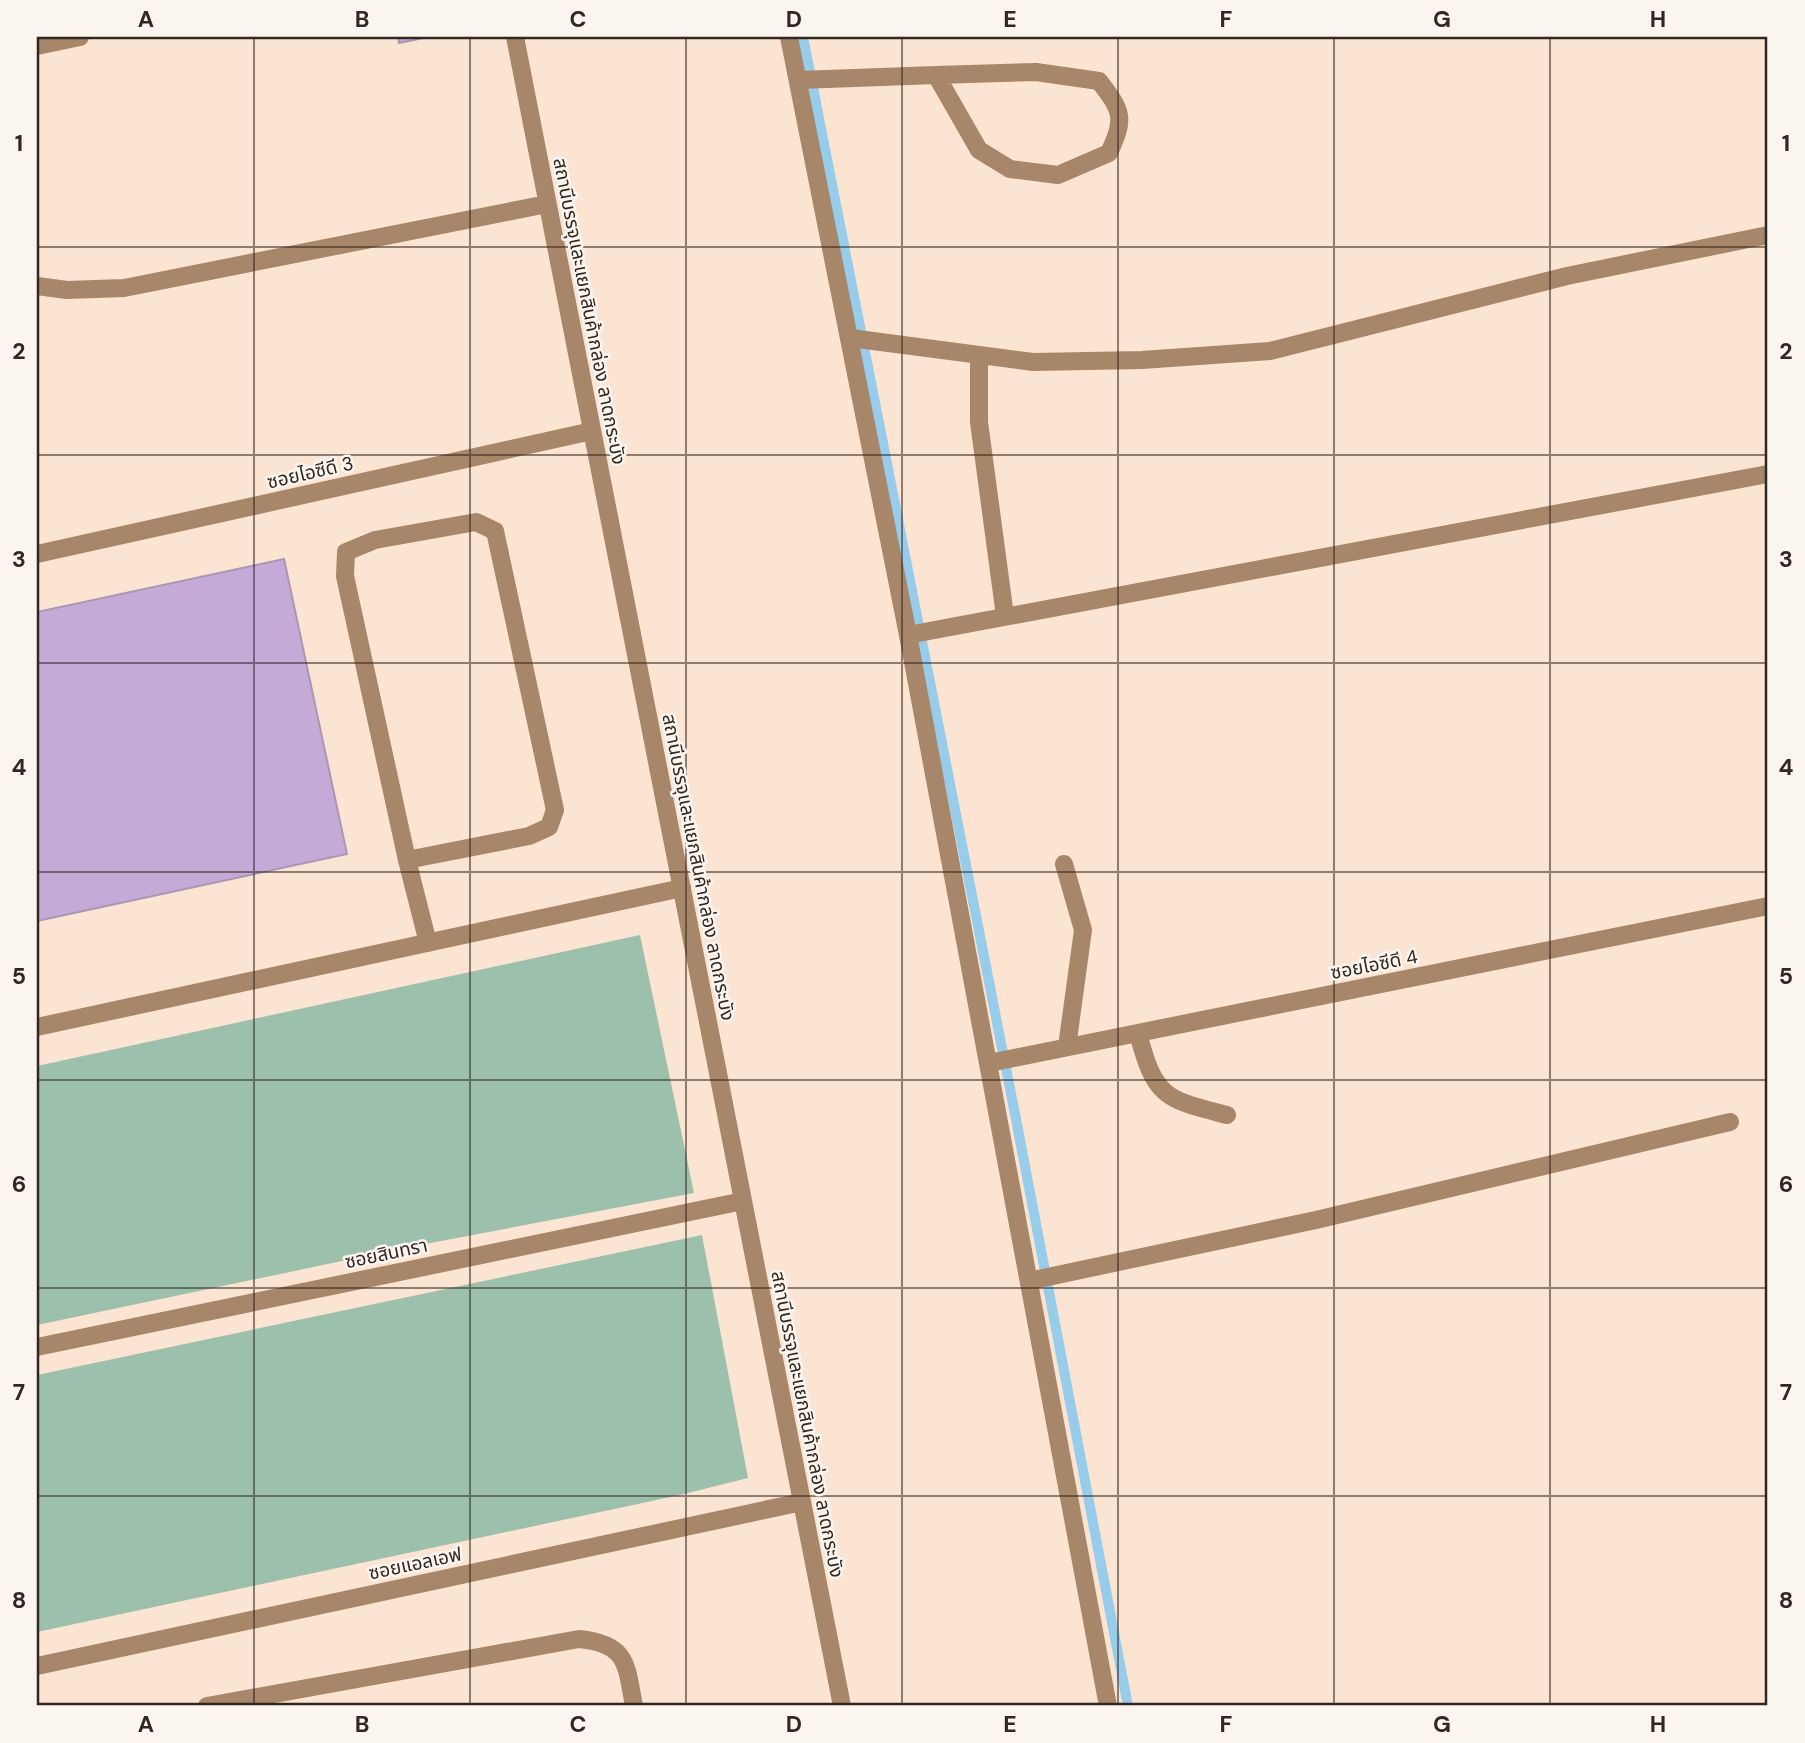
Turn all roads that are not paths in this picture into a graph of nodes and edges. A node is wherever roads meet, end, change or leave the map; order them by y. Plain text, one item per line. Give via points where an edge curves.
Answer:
1 (80, 37) edge
2 (515, 37) edge
3 (789, 37) edge
4 (37, 46) edge
5 (936, 75) junction
6 (799, 79) junction
7 (547, 204) junction
8 (1768, 235) edge
9 (37, 286) edge
10 (850, 338) junction
11 (979, 355) junction
12 (592, 431) junction
13 (1768, 474) edge
14 (37, 554) edge
15 (1005, 616) junction
16 (908, 635) junction
17 (407, 860) junction
18 (1064, 864) dead end
19 (681, 888) junction
20 (1768, 906) edge
21 (428, 943) junction
22 (37, 1027) edge
23 (1138, 1033) junction
24 (1067, 1047) junction
25 (989, 1063) junction
26 (1227, 1115) dead end
27 (1730, 1122) dead end
28 (743, 1201) junction
29 (1029, 1281) junction
30 (37, 1347) edge
31 (802, 1502) junction
32 (37, 1666) edge
33 (206, 1706) edge
34 (634, 1706) edge
35 (842, 1706) edge
36 (1108, 1706) edge

1 - 4 street
2 - 7 street, สถานีบรรจุและแยกสินค้ากล่อง ลาดกระบัง
3 - 6 street
5 - 5 street via 1036,72 1099,81 1115,103 1121,126 1108,153 1058,175 1010,169 979,150
5 - 6 street
6 - 10 street
7 - 9 street via 124,288
7 - 12 street, สถานีบรรจุและแยกสินค้ากล่อง ลาดกระบัง
8 - 11 street via 1567,276 1269,351 1033,362
10 - 11 street
10 - 16 street
11 - 15 street via 979,422
12 - 14 street, ซอยไอซีดี 3
12 - 19 street, สถานีบรรจุและแยกสินค้ากล่อง ลาดกระบัง
13 - 15 street
15 - 16 street
16 - 25 street
17 - 17 street via 345,576 346,552 375,540 476,522 495,531 555,810 549,827 529,836
17 - 21 street
18 - 24 street via 1083,930
19 - 21 street
19 - 28 street, สถานีบรรจุและแยกสินค้ากล่อง ลาดกระบัง
20 - 23 street, ซอยไอซีดี 4
21 - 22 street
23 - 24 street, ซอยไอซีดี 4
23 - 26 street via 1162,1093
24 - 25 street, ซอยไอซีดี 4
25 - 29 street
27 - 29 street via 1316,1220
28 - 30 street, ซอยสินทรา
28 - 31 street, สถานีบรรจุและแยกสินค้ากล่อง ลาดกระบัง
29 - 36 street
31 - 32 street, ซอยแอลเอฟ
31 - 35 street, สถานีบรรจุและแยกสินค้ากล่อง ลาดกระบัง
33 - 34 street via 579,1639 611,1646 625,1660

